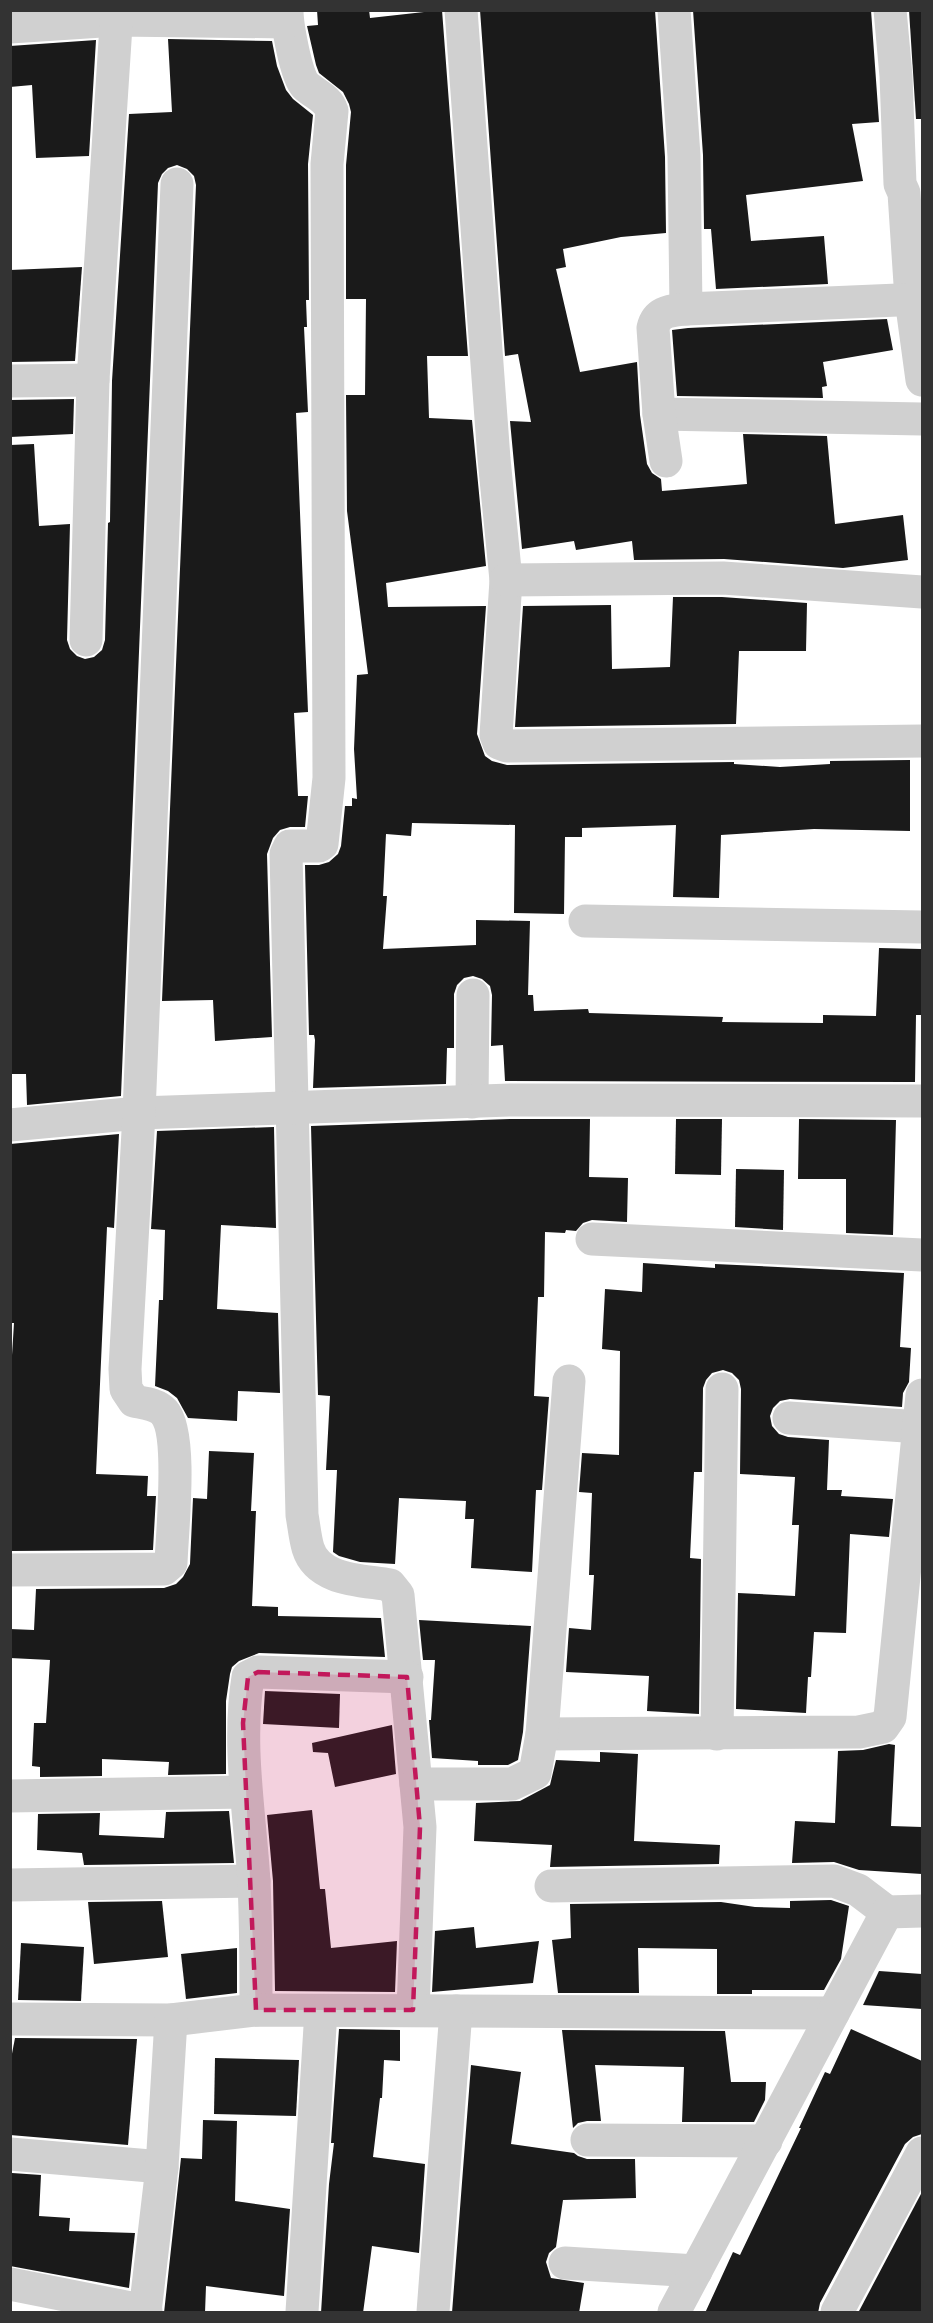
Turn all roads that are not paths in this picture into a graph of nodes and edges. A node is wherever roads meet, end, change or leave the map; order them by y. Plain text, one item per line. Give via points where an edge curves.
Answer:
1 (461, 10) edge
2 (674, 10) edge
3 (890, 10) edge
4 (117, 15) edge
5 (287, 16) edge
6 (10, 27) edge
7 (909, 75) edge
8 (177, 184) dead end
9 (913, 195) edge
10 (917, 299) edge
11 (686, 309) junction
12 (93, 380) junction
13 (922, 380) edge
14 (10, 381) edge
15 (659, 414) junction
16 (922, 419) edge
17 (666, 461) dead end
18 (506, 580) junction
19 (922, 592) edge
20 (86, 640) dead end
21 (922, 741) edge
22 (585, 921) dead end
23 (922, 927) edge
24 (473, 995) dead end
25 (922, 1101) edge
26 (472, 1102) junction
27 (294, 1109) junction
28 (139, 1113) junction
29 (10, 1125) edge
30 (592, 1239) dead end
31 (922, 1255) edge
32 (569, 1382) dead end
33 (722, 1389) dead end
34 (922, 1395) edge
35 (789, 1418) dead end
36 (920, 1427) junction
37 (10, 1570) edge
38 (407, 1677) junction
39 (542, 1734) junction
40 (717, 1734) junction
41 (416, 1784) junction
42 (245, 1792) junction
43 (10, 1796) edge
44 (254, 1881) junction
45 (10, 1886) edge
46 (551, 1886) dead end
47 (922, 1911) edge
48 (887, 1912) junction
49 (10, 1994) edge
50 (256, 2010) junction
51 (413, 2010) junction
52 (321, 2011) junction
53 (456, 2011) junction
54 (833, 2013) junction
55 (11, 2019) edge
56 (171, 2020) junction
57 (587, 2140) dead end
58 (766, 2141) junction
59 (922, 2153) edge
60 (10, 2154) edge
61 (162, 2167) junction
62 (565, 2263) dead end
63 (696, 2271) junction
64 (29, 2295) edge
65 (146, 2312) edge
66 (303, 2313) edge
67 (433, 2313) edge
68 (674, 2313) edge
69 (837, 2313) edge

1 - 18 street
2 - 11 street via 684,156
3 - 7 street
4 - 5 street
4 - 6 street
4 - 12 street
5 - 27 street via 302,80 332,111 327,164 329,778 322,844 290,846 286,854
7 - 9 street via 900,184
8 - 28 street
9 - 10 street
10 - 11 street
10 - 13 street
11 - 15 street via 668,311 655,319
12 - 14 street
12 - 20 street
15 - 16 street
15 - 17 street
18 - 19 street via 723,578
18 - 21 street via 496,735 499,743 507,746
22 - 23 street
24 - 26 street
25 - 26 street
26 - 27 street
27 - 28 street
27 - 38 street via 302,1515 309,1550 318,1566 328,1572 390,1585 398,1595
28 - 29 street
28 - 37 street via 126,1389 134,1401 157,1406 169,1418 175,1454 171,1563 164,1569
30 - 31 street
32 - 39 street
33 - 40 street
34 - 36 street
35 - 36 street
36 - 40 street via 890,1717 884,1727 859,1732
38 - 41 street
38 - 42 street via 258,1672 248,1677 243,1723
39 - 40 street
39 - 41 street via 535,1773 512,1785
41 - 51 street via 420,1827
42 - 43 street
42 - 44 street
44 - 45 street
44 - 50 street
46 - 48 street via 834,1881 858,1890
47 - 48 street
48 - 54 street
49 - 55 street
50 - 52 street
50 - 56 street
51 - 52 street
51 - 53 street
52 - 66 street
53 - 54 street
53 - 67 street
54 - 58 street
55 - 56 street
56 - 61 street
57 - 58 street
58 - 63 street
59 - 69 street
60 - 61 street
61 - 65 street
62 - 63 street
63 - 68 street
64 - 65 street

